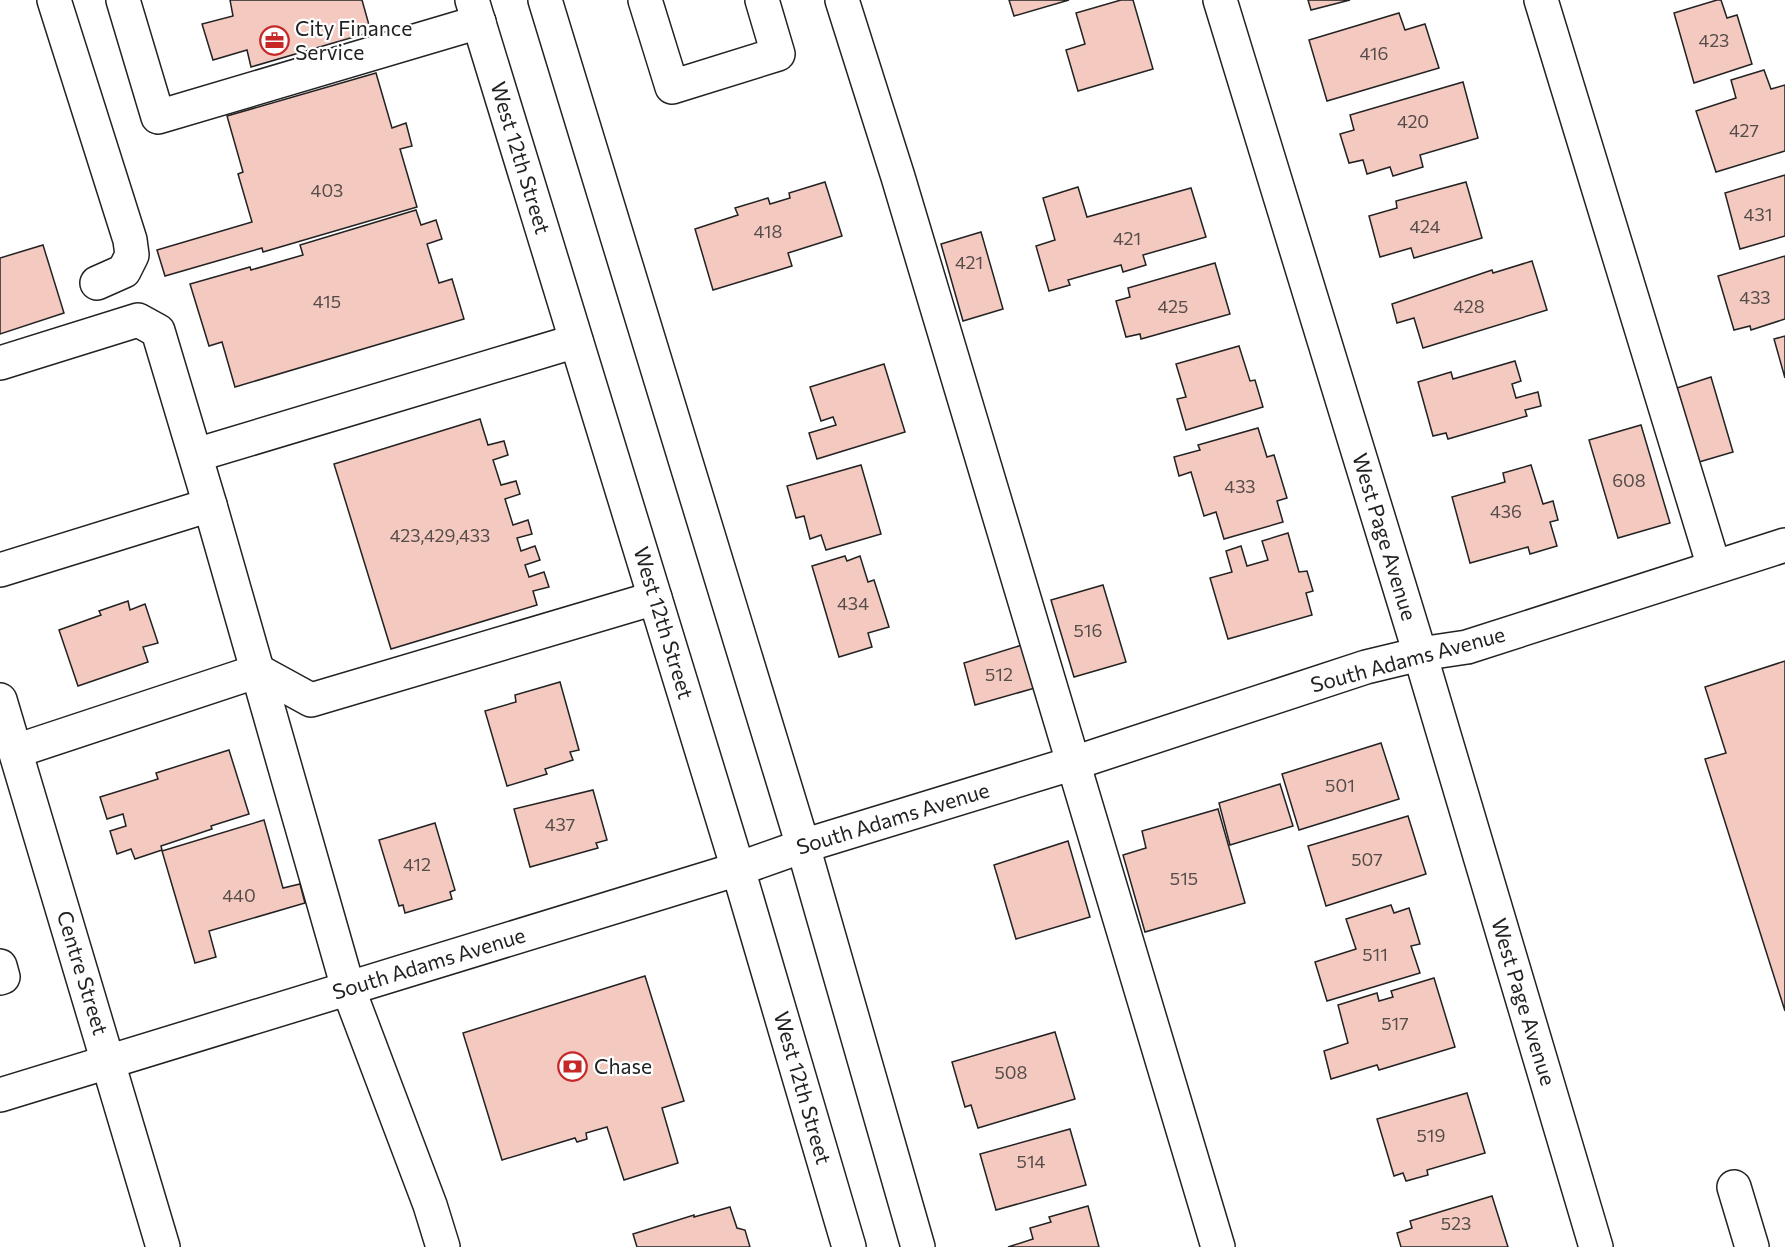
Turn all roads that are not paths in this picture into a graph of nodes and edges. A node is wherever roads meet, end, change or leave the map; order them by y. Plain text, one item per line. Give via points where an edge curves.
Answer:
1 (54, 0) edge
2 (123, 0) edge
3 (545, 0) edge
4 (645, 0) edge
5 (762, 0) edge
6 (842, 0) edge
7 (1220, 0) edge
8 (1541, 0) edge
9 (475, 11) edge
10 (97, 283) dead end
11 (576, 341) junction
12 (0, 363) edge
13 (196, 455) junction
14 (210, 505) junction
15 (1785, 545) edge
16 (1714, 567) junction
17 (0, 570) edge
18 (655, 598) junction
19 (1420, 654) junction
20 (258, 671) junction
21 (0, 700) edge
22 (16, 751) junction
23 (1074, 763) junction
24 (803, 846) junction
25 (738, 869) junction
26 (0, 966) edge
27 (0, 978) edge
28 (348, 988) junction
29 (108, 1061) junction
30 (0, 1095) edge
31 (1734, 1186) dead end
32 (163, 1247) edge
33 (443, 1247) edge
34 (849, 1247) edge
35 (918, 1247) edge
36 (1218, 1247) edge
37 (1596, 1247) edge
38 (1752, 1247) edge

1 - 10 street via 130,240 132,255 124,271
2 - 9 street via 158,117
3 - 24 street
4 - 5 street via 672,87 778,54
6 - 23 street
7 - 19 street, West Page Avenue
8 - 16 street
9 - 11 street, West 12th Street
11 - 13 street
11 - 18 street, West 12th Street
12 - 13 street via 138,320 158,331
13 - 14 street
14 - 17 street
14 - 20 street
15 - 16 street, South Adams Avenue
16 - 19 street, South Adams Avenue via 1467,647
18 - 20 street via 311,700
18 - 25 street, West 12th Street
19 - 23 street, South Adams Avenue via 1366,667
19 - 37 street, West Page Avenue
20 - 22 street
20 - 28 street
21 - 22 street, Centre Street
22 - 29 street, Centre Street
23 - 24 street, South Adams Avenue
23 - 36 street
24 - 25 street, South Adams Avenue
24 - 35 street
25 - 28 street, South Adams Avenue
25 - 34 street, West 12th Street
26 - 27 street
28 - 29 street, South Adams Avenue
28 - 33 street
29 - 30 street, South Adams Avenue
29 - 32 street, Centre Street
31 - 38 street

